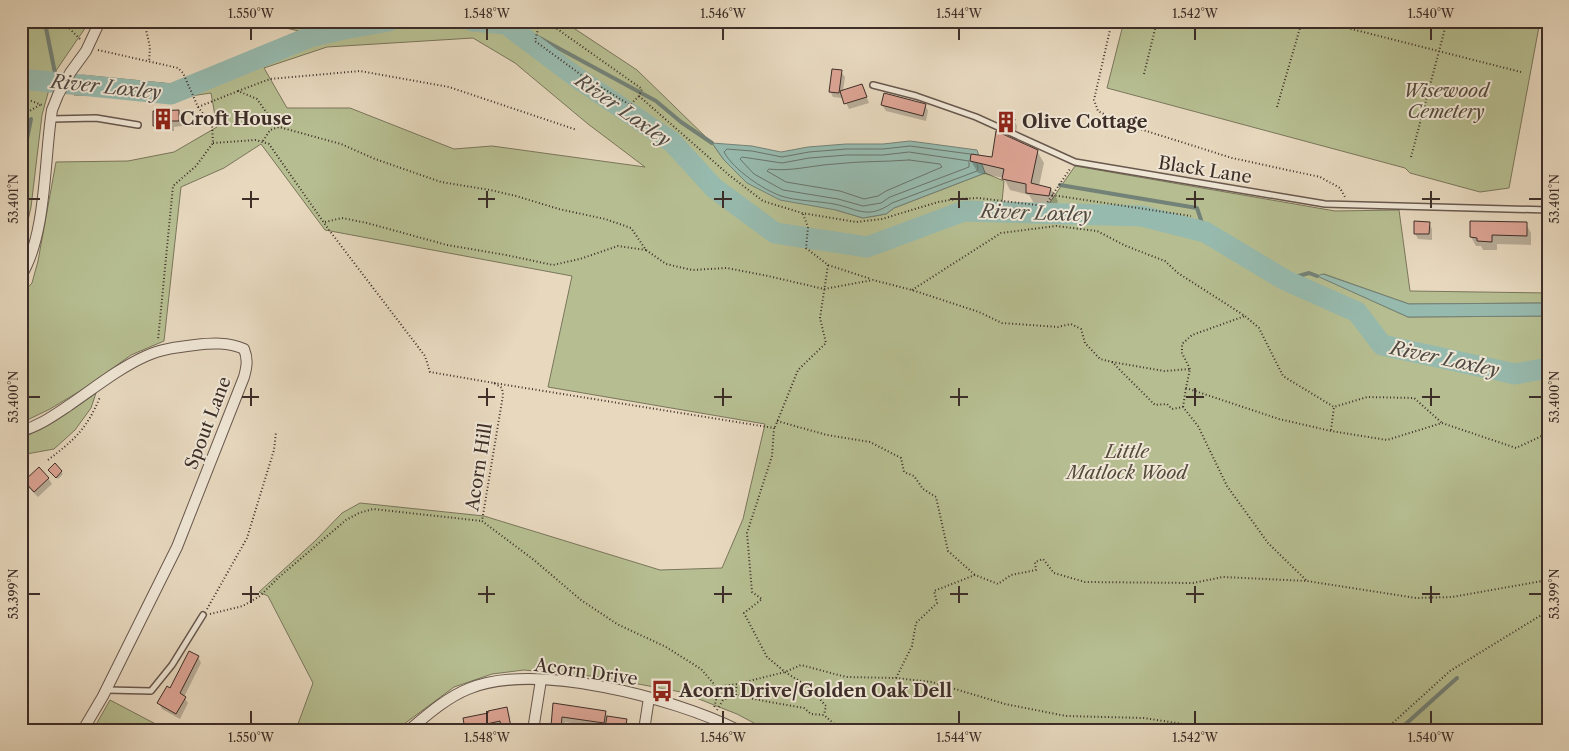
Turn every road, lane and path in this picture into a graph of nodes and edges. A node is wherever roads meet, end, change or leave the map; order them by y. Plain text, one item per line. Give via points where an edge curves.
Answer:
1 (62, 21) edge
2 (100, 21) edge
3 (144, 21) edge
4 (540, 21) edge
5 (546, 21) edge
6 (1112, 21) edge
7 (1157, 21) edge
8 (1302, 21) edge
9 (1320, 21) edge
10 (1447, 21) edge
11 (87, 48) junction
12 (1439, 51) junction
13 (149, 62) junction
14 (1521, 72) dead end
15 (1144, 74) dead end
16 (872, 85) dead end
17 (238, 91) junction
18 (638, 96) junction
19 (21, 97) edge
20 (40, 105) junction
21 (54, 106) junction
22 (198, 107) junction
23 (1277, 107) dead end
24 (21, 116) edge
25 (51, 119) junction
26 (138, 125) dead end
27 (279, 127) junction
28 (577, 130) dead end
29 (263, 141) junction
30 (213, 142) junction
31 (1412, 157) dead end
32 (1075, 162) junction
33 (1052, 195) junction
34 (1346, 205) junction
35 (1548, 210) edge
36 (802, 213) junction
37 (1191, 216) dead end
38 (324, 223) junction
39 (646, 250) junction
40 (828, 265) junction
41 (21, 276) edge
42 (873, 280) junction
43 (824, 289) junction
44 (912, 290) junction
45 (1245, 316) junction
46 (157, 352) junction
47 (1112, 362) junction
48 (1190, 369) junction
49 (106, 381) junction
50 (494, 383) junction
51 (1186, 388) junction
52 (1183, 407) junction
53 (1334, 407) junction
54 (777, 421) junction
55 (1442, 423) junction
56 (774, 428) junction
57 (21, 431) edge
58 (1331, 431) junction
59 (276, 432) dead end
60 (1548, 433) edge
61 (48, 460) dead end
62 (482, 521) junction
63 (975, 575) junction
64 (1548, 580) edge
65 (1307, 582) junction
66 (1548, 611) edge
67 (203, 615) junction
68 (785, 672) junction
69 (896, 678) junction
70 (541, 680) junction
71 (737, 684) junction
72 (715, 687) junction
73 (106, 690) junction
74 (736, 695) junction
75 (649, 698) junction
76 (723, 700) dead end
77 (824, 715) junction
78 (711, 718) junction
79 (83, 730) edge
80 (409, 730) edge
81 (533, 730) edge
82 (644, 730) edge
83 (738, 730) edge
84 (841, 730) edge
85 (1222, 730) edge
86 (1385, 730) edge

1 - 11 path
2 - 11 street
3 - 13 path via 150,47
4 - 18 path via 535,41 630,105
5 - 18 path via 642,89
6 - 34 path via 1094,100 1098,111 1121,123 1232,158 1320,177 1340,188
7 - 15 path
8 - 23 path
9 - 12 path
10 - 12 path
11 - 13 path
11 - 21 street
12 - 14 path
12 - 31 path
13 - 22 path via 178,68
16 - 32 lane, Black Lane via 976,117
17 - 22 path
17 - 27 path via 257,98
17 - 28 path via 270,78 360,72 449,87
18 - 36 path via 763,201
19 - 20 path
20 - 21 path
20 - 24 path
21 - 25 street
22 - 30 path via 212,125
25 - 26 lane via 96,118
25 - 41 street via 34,248
27 - 29 path via 270,130
27 - 39 path via 341,144 441,182 516,196 631,228
29 - 30 path
29 - 38 path via 269,144
30 - 46 path via 196,166 173,186
32 - 33 path
32 - 34 lane, Black Lane
33 - 36 path via 1045,206 978,198 938,202 882,219 856,222
33 - 37 path
34 - 35 lane, Black Lane
36 - 40 path via 808,227 806,248
38 - 39 path via 342,218 367,222 447,245 553,265 618,246
38 - 50 path via 426,356 430,372
39 - 43 path via 666,264 692,270 727,268
40 - 42 path
40 - 43 path
42 - 43 path
42 - 44 path
43 - 54 path via 820,318 826,344 798,370
44 - 45 path via 1001,233 1056,226 1097,231 1165,261
44 - 47 path via 1002,323 1058,327 1071,324 1081,329 1085,344 1100,359
45 - 48 path via 1192,335 1182,344 1182,353
45 - 53 path via 1259,328 1283,376
46 - 49 street, Spout Lane
46 - 73 street, Spout Lane via 224,343 244,349 247,366 177,547
47 - 48 path via 1164,370
47 - 52 path via 1155,405 1166,404 1172,409
48 - 51 path
49 - 57 street, Spout Lane via 42,423
49 - 61 path via 91,417 74,440
50 - 56 path
50 - 62 path, Acorn Hill via 502,388 503,395
51 - 52 path
51 - 58 path via 1279,419
52 - 65 path via 1198,426 1227,486 1268,543
53 - 55 path via 1367,397 1414,398
53 - 58 path
54 - 56 path
54 - 63 path via 870,442 901,458 904,472 914,476 923,490 936,496 948,552
55 - 58 path via 1387,440
55 - 60 path via 1516,448
56 - 68 path via 772,456 747,533 752,592 762,600 744,613 767,657
59 - 67 path via 274,450 247,538
62 - 67 path via 373,509 359,513 307,552 260,596 243,606
62 - 72 path, Acorn Hill via 581,600 617,624 666,647 701,669
63 - 65 path via 998,584 1011,575 1036,570 1035,562 1043,559 1054,573 1085,582 1193,583 1223,577
63 - 69 path via 934,591 937,603 916,623 912,646
64 - 65 path via 1452,597 1416,598
66 - 86 path via 1450,671
67 - 73 lane via 172,665 151,691
68 - 69 path via 800,666 846,676
68 - 71 path
68 - 77 path via 809,687 826,706
69 - 85 path via 932,682 1005,704 1066,716 1144,718
70 - 75 street, Acorn Drive via 604,687
70 - 80 street, Acorn Drive via 499,681 469,688
70 - 81 street
71 - 72 path
71 - 74 path
72 - 78 path via 717,696
73 - 79 street, Spout Lane
74 - 76 path
74 - 77 path
75 - 78 street, Acorn Drive
75 - 82 street
77 - 84 path
78 - 83 street, Acorn Drive

